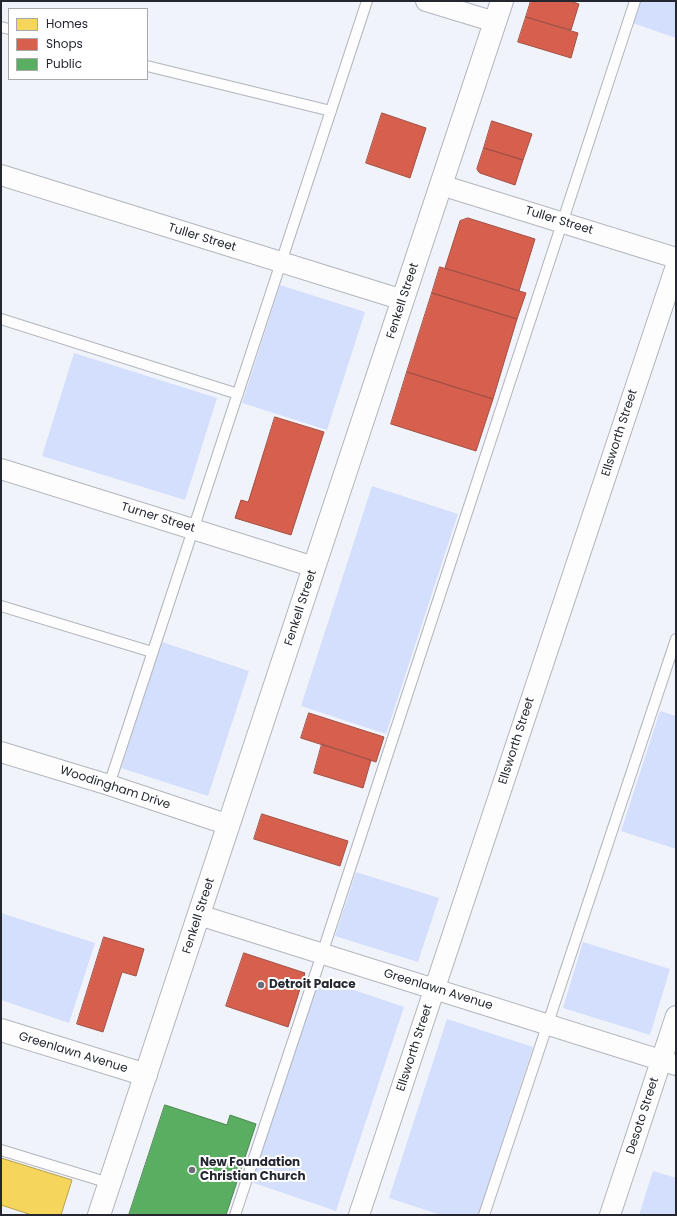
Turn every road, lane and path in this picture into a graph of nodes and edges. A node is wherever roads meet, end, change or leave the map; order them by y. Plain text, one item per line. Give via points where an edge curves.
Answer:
1 (367, 1) edge
2 (426, 1) edge
3 (502, 1) edge
4 (636, 1) edge
5 (495, 22) junction
6 (148, 66) edge
7 (331, 112) junction
8 (1, 175) edge
9 (441, 186) junction
10 (562, 222) junction
11 (676, 258) edge
12 (281, 262) junction
13 (676, 266) edge
14 (403, 300) junction
15 (1, 319) edge
16 (238, 394) junction
17 (1, 469) edge
18 (193, 529) junction
19 (314, 567) junction
20 (1, 606) edge
21 (676, 639) edge
22 (152, 652) junction
23 (1, 752) edge
24 (109, 785) junction
25 (229, 825) junction
26 (199, 915) junction
27 (322, 954) junction
28 (434, 989) junction
29 (676, 1016) edge
30 (548, 1024) junction
31 (1, 1030) edge
32 (669, 1062) edge
33 (146, 1076) junction
34 (1, 1150) edge
35 (110, 1184) junction
36 (99, 1215) edge
37 (235, 1215) edge
38 (359, 1215) edge
39 (484, 1215) edge
40 (610, 1215) edge

1 - 7 lane
2 - 5 street
3 - 5 street, Fenkell Street
4 - 10 lane
5 - 9 street, Fenkell Street
6 - 7 lane
7 - 12 lane
8 - 12 street, Tuller Street
9 - 10 street, Tuller Street
9 - 14 street, Fenkell Street
10 - 11 street, Tuller Street
10 - 27 lane
12 - 14 street, Tuller Street
12 - 16 lane
13 - 28 street, Ellsworth Street
14 - 19 street, Fenkell Street
15 - 16 lane
16 - 18 lane
17 - 18 street, Turner Street
18 - 19 street, Turner Street
18 - 22 lane
19 - 25 street, Fenkell Street
20 - 22 lane
21 - 30 lane
22 - 24 lane
23 - 24 street, Woodingham Drive
24 - 25 street, Woodingham Drive
25 - 26 street, Fenkell Street
26 - 27 street, Greenlawn Avenue
26 - 33 street, Fenkell Street
27 - 28 street, Greenlawn Avenue
27 - 37 lane
28 - 30 street, Greenlawn Avenue
28 - 38 street, Ellsworth Street
29 - 32 street, Desoto Street
30 - 32 street, Greenlawn Avenue
30 - 39 lane
31 - 33 street, Greenlawn Avenue
32 - 40 street, Desoto Street
33 - 35 street, Fenkell Street
34 - 35 lane
35 - 36 street, Fenkell Street

